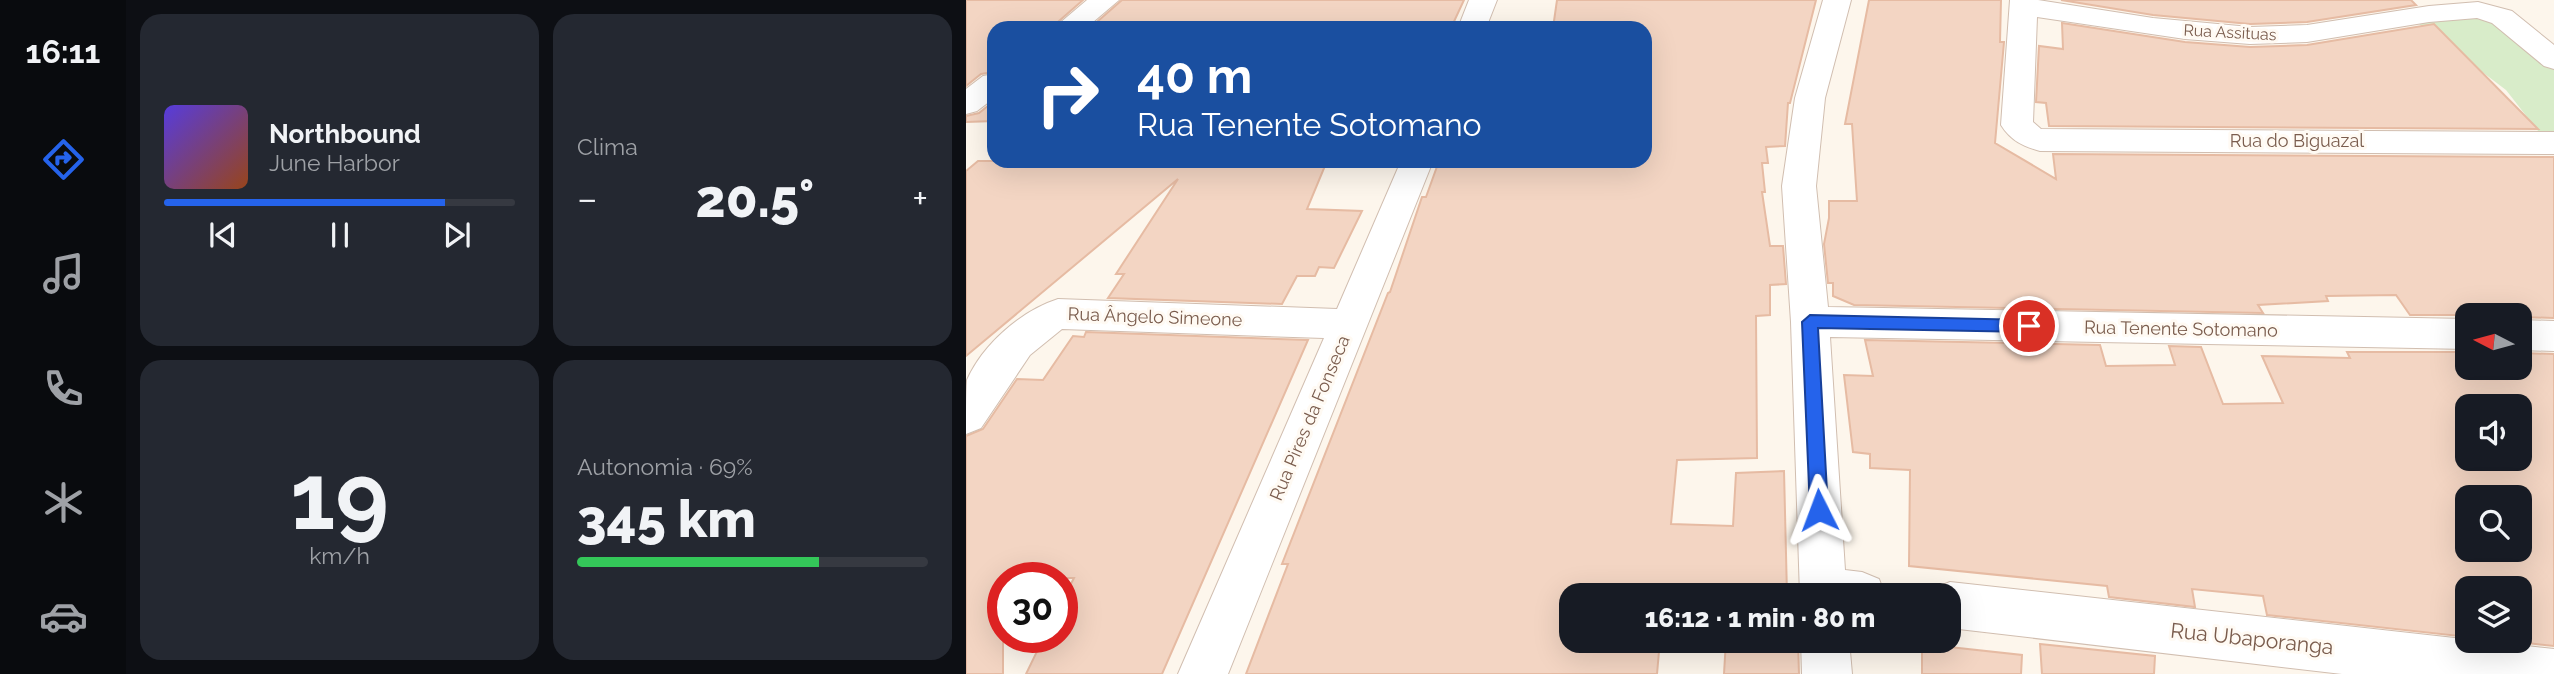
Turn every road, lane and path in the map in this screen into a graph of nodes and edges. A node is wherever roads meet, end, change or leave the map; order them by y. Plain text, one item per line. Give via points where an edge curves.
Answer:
1 (1105, 0) edge
2 (1483, 0) edge
3 (1837, 0) edge
4 (2024, 4) edge
5 (1077, 21) edge
6 (1475, 21) edge
7 (2554, 60) edge
8 (987, 88) edge
9 (966, 104) edge
10 (2554, 143) edge
11 (1414, 168) edge
12 (1810, 322) junction
13 (1349, 324) junction
14 (2455, 334) edge
15 (2532, 335) edge
16 (2554, 336) edge
17 (966, 416) edge
18 (1835, 583) edge
19 (1961, 606) edge
20 (1826, 653) edge
21 (1203, 674) edge
22 (1827, 674) edge
23 (2554, 674) edge

1 - 5 street
2 - 6 street
3 - 12 street via 1810,98 1799,186
4 - 7 street, Rua Assituas via 2240,35 2286,35 2478,10 2502,17
4 - 10 street, Rua do Biguazal via 2015,113 2017,125 2040,140
8 - 9 street
11 - 13 street, Rua Pires da Fonseca
12 - 14 street, Rua Tenente Sotomano
12 - 18 street
13 - 17 street, Rua Ângelo Simeone via 1058,314 1026,333
13 - 21 street, Rua Pires da Fonseca
15 - 16 street
19 - 23 street, Rua Ubaporanga
20 - 22 street

